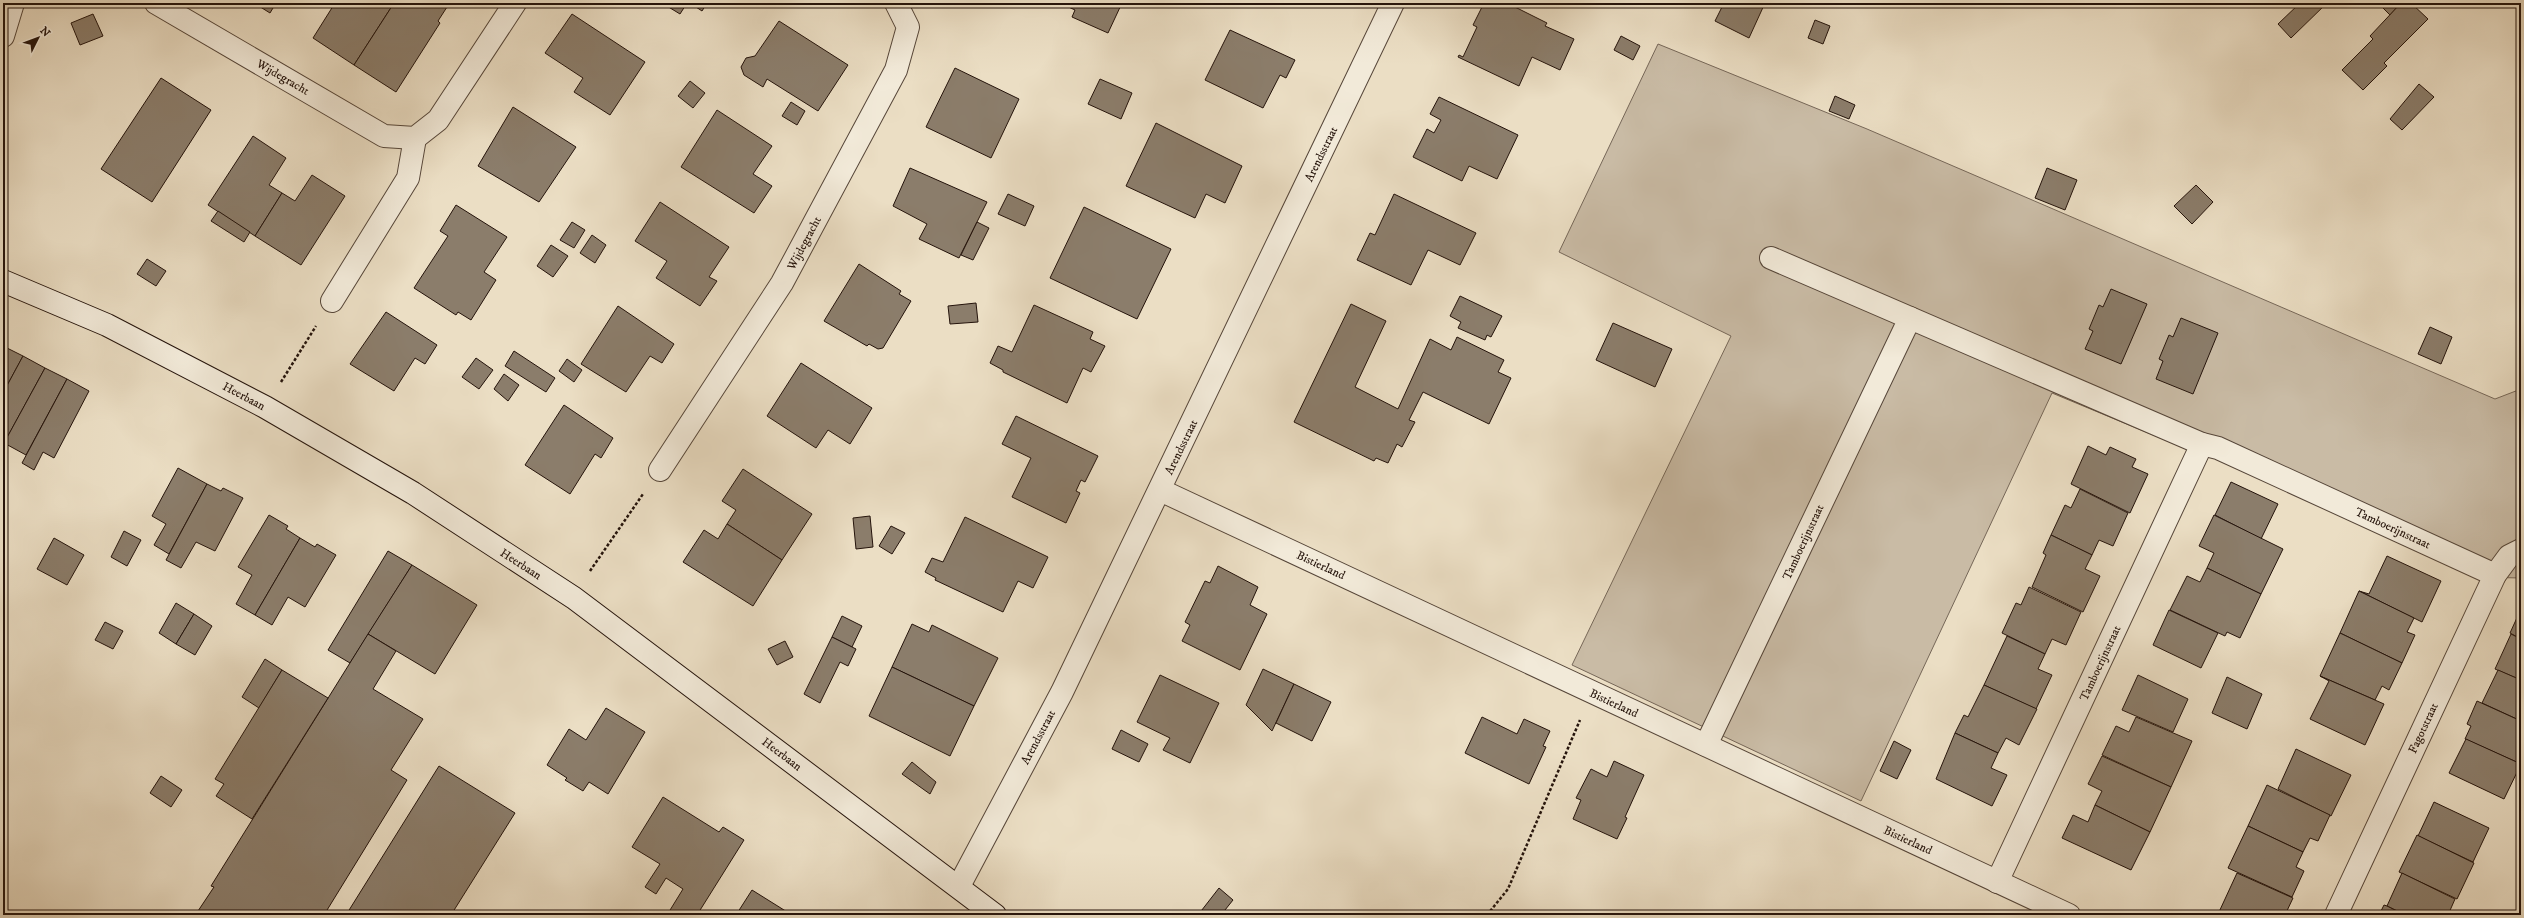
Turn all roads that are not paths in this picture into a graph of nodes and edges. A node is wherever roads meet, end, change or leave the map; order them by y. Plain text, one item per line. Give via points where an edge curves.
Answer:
1 (13, 3) edge
2 (156, 3) edge
3 (515, 3) edge
4 (896, 3) edge
5 (1393, 3) edge
6 (3, 36) edge
7 (414, 138) junction
8 (1771, 258) dead end
9 (3, 281) edge
10 (332, 300) road end
11 (1910, 318) junction
12 (2202, 444) junction
13 (660, 470) road end
14 (1160, 490) junction
15 (2521, 550) edge
16 (2495, 575) junction
17 (1706, 745) junction
18 (1997, 882) junction
19 (959, 886) junction
20 (995, 915) edge
21 (2069, 915) edge
22 (2336, 915) edge

1 - 6 street
2 - 7 street, Wijdegracht via 384,136
3 - 7 street via 438,120
4 - 13 street, Wijdegracht via 908,27 896,70 782,283
5 - 14 street, Arendsstraat
7 - 10 street via 408,178
8 - 11 street, Tamboerijnstraat
9 - 19 street, Heerbaan via 108,325 265,407 413,493 574,598
11 - 12 street, Tamboerijnstraat
11 - 17 street, Tamboerijnstraat
12 - 16 street, Tamboerijnstraat via 2218,448
12 - 18 street, Tamboerijnstraat
14 - 17 street, Bistierland
14 - 19 street, Arendsstraat via 1062,692
15 - 16 street, Fagotstraat via 2509,556
16 - 22 street, Fagotstraat
17 - 18 street, Bistierland
18 - 21 street, Bistierland
19 - 20 street, Heerbaan

